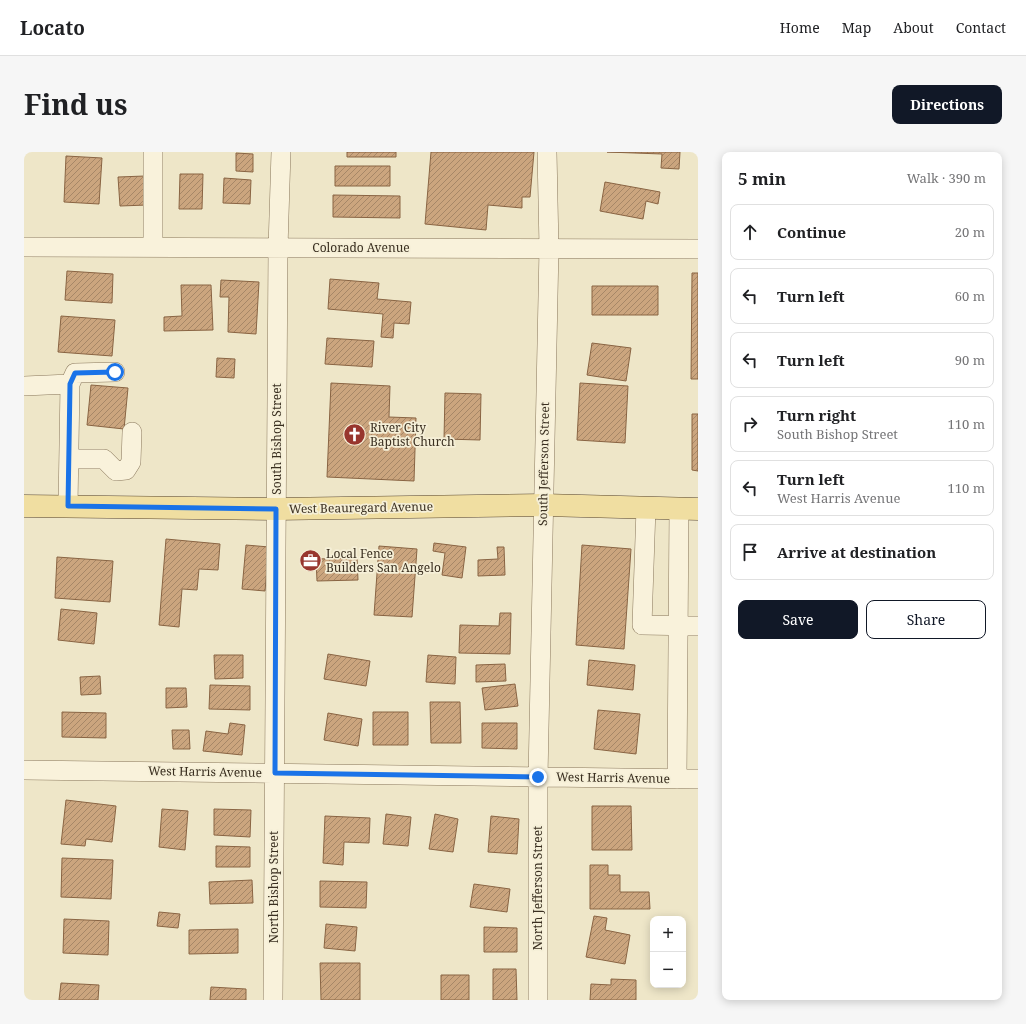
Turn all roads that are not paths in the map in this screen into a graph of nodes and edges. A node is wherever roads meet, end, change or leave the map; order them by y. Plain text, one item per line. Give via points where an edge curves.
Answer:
1 (154, 152) edge
2 (280, 152) edge
3 (547, 152) edge
4 (24, 247) edge
5 (153, 247) junction
6 (278, 248) junction
7 (548, 248) junction
8 (698, 249) edge
9 (115, 372) dead end
10 (70, 384) junction
11 (24, 386) edge
12 (132, 432) dead end
13 (69, 459) junction
14 (543, 505) junction
15 (24, 506) edge
16 (68, 506) junction
17 (646, 508) junction
18 (276, 509) junction
19 (689, 509) edge
20 (678, 626) junction
21 (698, 626) edge
22 (24, 770) edge
23 (275, 773) junction
24 (538, 777) junction
25 (677, 779) junction
26 (698, 779) edge
27 (273, 1000) edge
28 (538, 1000) edge

1 - 5 street
2 - 6 street, South Bishop Street
3 - 7 street, South Jefferson Street
4 - 5 street, Colorado Avenue
5 - 6 street, Colorado Avenue
6 - 7 street, Colorado Avenue
6 - 18 street, South Bishop Street
7 - 8 street, Colorado Avenue
7 - 14 street, South Jefferson Street
9 - 10 street via 75,373
10 - 11 street
10 - 13 street
12 - 13 street via 131,462 126,470 116,471 104,459
13 - 16 street
14 - 17 main road, West Beauregard Avenue
14 - 18 main road, West Beauregard Avenue
14 - 24 street, South Jefferson Street
15 - 16 main road, West Beauregard Avenue
16 - 18 main road, West Beauregard Avenue
17 - 19 main road, West Beauregard Avenue
17 - 20 street via 642,625
18 - 23 street, South Bishop Street
19 - 20 street
20 - 21 street
20 - 25 street
22 - 23 street, West Harris Avenue
23 - 24 street, West Harris Avenue
23 - 27 street, North Bishop Street
24 - 25 street, West Harris Avenue
24 - 28 street, North Jefferson Street
25 - 26 street, West Harris Avenue

